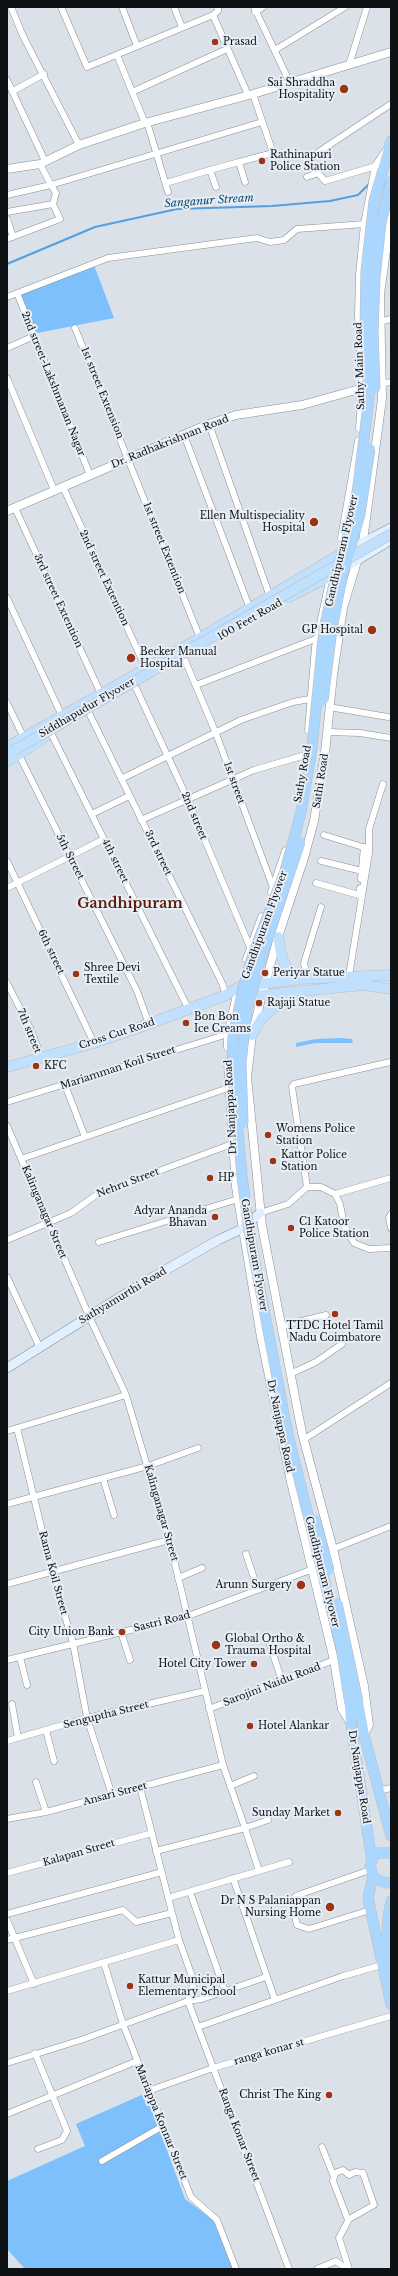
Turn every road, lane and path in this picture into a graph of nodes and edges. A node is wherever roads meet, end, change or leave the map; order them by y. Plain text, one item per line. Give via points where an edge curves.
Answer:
1 (11, 7) edge
2 (61, 7) edge
3 (122, 7) edge
4 (174, 7) edge
5 (218, 7) edge
6 (263, 7) edge
7 (345, 7) edge
8 (367, 7) edge
9 (254, 9) edge
10 (213, 15) junction
11 (182, 27) junction
12 (137, 46) junction
13 (227, 49) junction
14 (275, 50) junction
15 (391, 52) edge
16 (117, 55) junction
17 (349, 65) junction
18 (44, 74) junction
19 (7, 80) edge
20 (290, 83) junction
21 (12, 91) junction
22 (132, 92) junction
23 (251, 95) junction
24 (391, 104) edge
25 (262, 122) junction
26 (146, 123) junction
27 (79, 145) junction
28 (390, 145) edge
29 (317, 153) dead end
30 (157, 154) junction
31 (43, 162) junction
32 (239, 162) junction
33 (7, 169) edge
34 (378, 169) junction
35 (210, 170) junction
36 (307, 177) dead end
37 (391, 180) edge
38 (245, 182) dead end
39 (166, 183) junction
40 (51, 185) junction
41 (216, 187) dead end
42 (168, 192) dead end
43 (7, 195) edge
44 (53, 204) junction
45 (7, 212) edge
46 (391, 218) edge
47 (7, 219) edge
48 (365, 224) junction
49 (10, 238) edge
50 (17, 293) junction
51 (7, 297) edge
52 (391, 319) edge
53 (379, 322) junction
54 (75, 328) dead end
55 (34, 336) junction
56 (7, 348) edge
57 (7, 378) edge
58 (391, 382) edge
59 (382, 384) junction
60 (363, 388) junction
61 (209, 424) junction
62 (184, 435) junction
63 (128, 458) junction
64 (90, 475) junction
65 (58, 489) junction
66 (11, 510) edge
67 (391, 528) edge
68 (391, 534) edge
69 (391, 540) edge
70 (363, 542) junction
71 (339, 555) junction
72 (356, 563) junction
73 (332, 575) junction
74 (270, 597) junction
75 (7, 598) edge
76 (250, 609) junction
77 (200, 638) junction
78 (318, 638) junction
79 (184, 658) junction
80 (147, 673) junction
81 (196, 684) junction
82 (135, 686) junction
83 (101, 694) junction
84 (310, 699) junction
85 (7, 703) edge
86 (330, 707) junction
87 (88, 711) junction
88 (62, 716) junction
89 (388, 717) dead end
90 (215, 731) junction
91 (328, 732) junction
92 (51, 733) junction
93 (24, 738) junction
94 (391, 738) edge
95 (11, 753) edge
96 (309, 754) junction
97 (168, 756) junction
98 (7, 762) edge
99 (121, 779) junction
100 (232, 779) junction
101 (383, 784) dead end
102 (129, 796) junction
103 (188, 800) junction
104 (92, 814) junction
105 (142, 820) junction
106 (324, 835) dead end
107 (104, 839) junction
108 (366, 848) junction
109 (70, 856) junction
110 (321, 861) dead end
111 (7, 862) edge
112 (362, 871) junction
113 (17, 882) junction
114 (316, 883) dead end
115 (7, 888) edge
116 (273, 889) junction
117 (289, 905) junction
118 (321, 907) dead end
119 (278, 937) junction
120 (250, 947) junction
121 (391, 974) edge
122 (349, 976) junction
123 (311, 978) junction
124 (298, 979) junction
125 (266, 982) junction
126 (7, 983) edge
127 (239, 987) junction
128 (304, 989) junction
129 (391, 989) edge
130 (262, 995) junction
131 (231, 997) junction
132 (189, 1010) junction
133 (149, 1024) junction
134 (228, 1034) junction
135 (252, 1035) junction
136 (94, 1043) junction
137 (40, 1057) junction
138 (390, 1062) edge
139 (7, 1067) edge
140 (65, 1085) junction
141 (228, 1088) junction
142 (7, 1102) edge
143 (7, 1126) edge
144 (85, 1137) junction
145 (232, 1144) junction
146 (21, 1159) junction
147 (391, 1178) edge
148 (307, 1188) junction
149 (335, 1194) junction
150 (238, 1199) junction
151 (260, 1213) junction
152 (391, 1214) edge
153 (49, 1223) junction
154 (391, 1228) edge
155 (242, 1230) junction
156 (7, 1240) edge
157 (99, 1242) dead end
158 (391, 1248) edge
159 (7, 1277) edge
160 (89, 1316) junction
161 (326, 1316) dead end
162 (281, 1326) junction
163 (342, 1344) dead end
164 (40, 1348) junction
165 (7, 1368) edge
166 (290, 1374) junction
167 (391, 1383) edge
168 (126, 1395) junction
169 (17, 1428) junction
170 (7, 1431) edge
171 (303, 1440) junction
172 (198, 1448) dead end
173 (148, 1466) junction
174 (103, 1478) junction
175 (34, 1496) junction
176 (7, 1504) edge
177 (114, 1515) dead end
178 (391, 1526) edge
179 (169, 1540) junction
180 (333, 1549) junction
181 (246, 1554) dead end
182 (202, 1568) dead end
183 (313, 1569) junction
184 (52, 1572) junction
185 (178, 1578) junction
186 (7, 1584) edge
187 (258, 1590) junction
188 (188, 1616) junction
189 (121, 1632) junction
190 (267, 1636) dead end
191 (73, 1643) junction
192 (20, 1657) junction
193 (7, 1660) edge
194 (130, 1660) dead end
195 (334, 1660) junction
196 (282, 1681) junction
197 (27, 1684) dead end
198 (205, 1691) junction
199 (354, 1703) junction
200 (12, 1704) dead end
201 (209, 1709) junction
202 (87, 1718) junction
203 (351, 1724) junction
204 (46, 1730) junction
205 (364, 1735) junction
206 (18, 1738) junction
207 (7, 1741) edge
208 (54, 1761) dead end
209 (223, 1765) junction
210 (254, 1776) dead end
211 (36, 1782) dead end
212 (230, 1786) junction
213 (140, 1787) junction
214 (391, 1788) edge
215 (378, 1791) junction
216 (112, 1795) junction
217 (46, 1812) junction
218 (7, 1819) edge
219 (268, 1820) dead end
220 (245, 1828) junction
221 (152, 1833) junction
222 (391, 1836) edge
223 (156, 1851) junction
224 (391, 1853) edge
225 (289, 1862) dead end
226 (372, 1869) junction
227 (259, 1871) junction
228 (162, 1872) junction
229 (7, 1873) edge
230 (233, 1878) junction
231 (391, 1882) edge
232 (190, 1892) junction
233 (168, 1898) junction
234 (391, 1901) edge
235 (370, 1910) junction
236 (172, 1912) junction
237 (7, 1914) edge
238 (7, 1920) edge
239 (15, 1938) junction
240 (7, 1940) edge
241 (179, 1940) junction
242 (104, 1963) junction
243 (382, 1965) junction
244 (391, 1971) edge
245 (266, 1977) junction
246 (389, 1983) edge
247 (34, 1984) junction
248 (7, 1991) edge
249 (225, 1991) junction
250 (275, 2000) junction
251 (188, 2001) junction
252 (391, 2004) edge
253 (391, 2016) edge
254 (123, 2024) junction
255 (198, 2027) junction
256 (35, 2053) junction
257 (137, 2061) junction
258 (7, 2063) edge
259 (213, 2068) junction
260 (148, 2091) junction
261 (52, 2096) junction
262 (7, 2114) edge
263 (163, 2126) junction
264 (322, 2147) dead end
265 (38, 2149) dead end
266 (102, 2161) dead end
267 (334, 2176) junction
268 (348, 2220) junction
269 (236, 2269) edge
270 (289, 2269) edge
271 (317, 2269) edge
272 (348, 2269) edge

1 - 18 street via 23,36
2 - 16 street via 87,67
3 - 12 street
4 - 11 street
5 - 10 street via 218,11
6 - 9 street
7 - 14 street
8 - 17 street
9 - 14 street
10 - 11 street
10 - 13 street
11 - 12 street
12 - 16 street
13 - 22 street
13 - 23 street
14 - 20 street
15 - 17 street
16 - 22 street
17 - 20 street
18 - 21 street
18 - 27 street
19 - 21 street
20 - 23 street
21 - 31 street
22 - 26 street
23 - 25 street
23 - 26 street
24 - 29 street
25 - 30 street
25 - 32 street via 273,153
26 - 27 street
26 - 30 street
27 - 31 street
28 - 34 highway, Gandhipuram Flyover
28 - 34 street
30 - 39 street
30 - 40 street
31 - 33 street
31 - 40 street
32 - 35 street
32 - 38 street
34 - 36 street via 325,181 318,173
34 - 48 street, Sathy Main Road
34 - 199 highway, Gandhipuram Flyover, bridge via 366,271 365,331 369,398 356,494 324,629 312,748 301,812 285,871 252,957 243,988 232,1063 249,1231 288,1435
35 - 39 street
35 - 41 street
37 - 199 highway, Gandhipuram Flyover, bridge via 377,248 372,306 374,420 360,514 342,577 332,629 319,748 308,813 296,857 260,961 246,1015 241,1063 250,1202 293,1426 348,1647
39 - 42 street
40 - 43 street
40 - 44 street via 56,193
44 - 45 street
44 - 49 street via 60,219
46 - 53 street, Sathy Main Road via 382,264
47 - 49 street
48 - 50 street via 297,229 284,240 270,242 257,238 108,258
48 - 60 street, Sathy Main Road via 359,315
50 - 51 street
50 - 55 street, 2nd street-Lakshmanan Nagar
52 - 53 street
53 - 59 street, Sathy Main Road
54 - 63 street, 1st street Extension
55 - 56 street
55 - 64 street, 2nd street-Lakshmanan Nagar
57 - 65 street
58 - 59 street
59 - 60 street
59 - 70 street, Sathy Main Road via 377,448
60 - 61 street, Dr. Radhakrishnan Road via 302,405 236,415
60 - 71 street, Sathy Main Road via 354,478
61 - 62 street, Dr. Radhakrishnan Road
61 - 74 street
62 - 63 street, Dr. Radhakrishnan Road
62 - 76 street
63 - 64 street, Dr. Radhakrishnan Road
63 - 77 street, 1st street Extention
64 - 65 street, Dr. Radhakrishnan Road
65 - 66 street, Dr. Radhakrishnan Road
65 - 80 street, 2nd street Extention
66 - 83 street, 3rd street Extention
67 - 70 main road, 100 Feet Road
68 - 95 main road, Siddhapudur Flyover, bridge
69 - 72 main road, 100 Feet Road
70 - 71 main road, 100 Feet Road
70 - 72 street, Sathy Main Road
71 - 73 street, Sathy Road
71 - 74 main road, 100 Feet Road
72 - 73 main road, 100 Feet Road
72 - 86 street, Sathi Road via 343,608
73 - 78 street, Sathy Road
73 - 79 main road, 100 Feet Road via 276,604
74 - 76 main road, 100 Feet Road
75 - 88 street
76 - 77 main road, 100 Feet Road
77 - 80 main road, 100 Feet Road
78 - 81 street
78 - 84 street, Sathy Road
79 - 80 main road, 100 Feet Road
79 - 81 street, 1st street
80 - 82 main road, 100 Feet Road
80 - 83 main road, 100 Feet Road
81 - 90 street, 1st street
82 - 87 main road, 100 Feet Road
82 - 97 street, 2nd street
83 - 88 main road, 100 Feet Road
84 - 90 street via 265,711
84 - 96 street, Sathy Road
85 - 93 street
86 - 89 street
86 - 91 street, Sathi Road
87 - 92 main road, 100 Feet Road
87 - 99 street, 3rd street
88 - 93 main road, 100 Feet Road
90 - 97 street
90 - 100 street, 1st street
91 - 94 street via 360,733
91 - 117 street, Sathi Road via 314,821
92 - 95 main road, 100 Feet Road
92 - 104 street, 4th street
93 - 95 main road, 100 Feet Road
95 - 98 main road, 100 Feet Road
95 - 109 street, 5th Street
96 - 100 street
96 - 116 street, Sathy Road via 296,813
97 - 99 street
97 - 103 street, 2nd street
99 - 102 street, 3rd street
100 - 103 street
100 - 116 street, 1st street
101 - 108 street via 368,829
102 - 104 street
102 - 105 street, 3rd street
103 - 105 street
103 - 120 street, 2nd street
104 - 107 street, 4th street
105 - 131 street, 3rd street
106 - 108 street
107 - 109 street
107 - 132 street, 4th street
108 - 112 street
108 - 122 street
109 - 113 street
109 - 133 street, 5th Street via 137,991
110 - 112 street
111 - 113 street, 6th street
112 - 114 street via 359,895
113 - 115 street
113 - 136 street, 6th street
116 - 117 street, 1st street
116 - 120 street, Sathy Road
117 - 119 street, Sathi Road
118 - 123 street via 304,963
119 - 124 main road via 286,967
119 - 125 street, Sathi Road
120 - 127 street, Sathy Road
121 - 122 main road
122 - 123 main road
123 - 124 main road
124 - 125 main road
125 - 127 main road
125 - 130 street, Sathi Road
126 - 137 street, 7th street via 32,1032
127 - 131 main road
128 - 129 main road via 363,984
128 - 130 main road
128 - 135 main road via 275,1006 262,1018
130 - 131 main road
130 - 135 street, Dr Nanjappa Road
131 - 132 main road, Cross Cut Road
131 - 134 street, Dr Nanjappa Road
132 - 133 main road, Cross Cut Road
133 - 136 main road, Cross Cut Road
134 - 140 street, Mariamman Koil Street
134 - 141 street, Dr Nanjappa Road
135 - 151 street, Dr Nanjappa Road via 247,1076
136 - 137 main road, Cross Cut Road
137 - 139 main road, Cross Cut Road
138 - 148 street via 294,1084 292,1087
140 - 142 street, Mariamman Koil Street
140 - 144 street
141 - 144 street
141 - 145 street, Dr Nanjappa Road
143 - 146 street, Kalinganagar Street
144 - 146 street
145 - 150 street, Dr Nanjappa Road
145 - 153 street, Nehru Street via 99,1193 71,1213
146 - 153 street, Kalinganagar Street
147 - 149 street
148 - 149 street via 321,1187
148 - 151 street via 288,1204
149 - 158 street via 340,1204 344,1225 354,1243 369,1249
150 - 155 street, Dr Nanjappa Road
150 - 157 street
151 - 155 main road
151 - 162 street, Dr Nanjappa Road
152 - 154 street
153 - 156 street, Nehru Street
153 - 160 street, Kalinganagar Street
155 - 160 main road, Sathyamurthi Road via 218,1240
155 - 183 street, Dr Nanjappa Road via 272,1390
159 - 164 street
160 - 164 main road, Sathyamurthi Road
160 - 168 street, Kalinganagar Street
161 - 162 street
162 - 166 street, Dr Nanjappa Road
163 - 166 street via 316,1362
164 - 165 main road, Sathyamurthi Road
166 - 171 street, Dr Nanjappa Road
167 - 171 street
168 - 169 street
168 - 173 street, Kalinganagar Street
169 - 170 street
169 - 175 street, Rama Koil Street
171 - 180 street, Dr Nanjappa Road
172 - 173 street
173 - 174 street
173 - 179 street, Kalinganagar Street
174 - 175 street
174 - 177 street
175 - 176 street
175 - 184 street, Rama Koil Street
178 - 180 street
179 - 184 street
179 - 185 street, Kalinganagar Street
180 - 205 street, Dr Nanjappa Road via 364,1686 369,1725
181 - 187 street
182 - 185 street
183 - 187 street, Sastri Road
183 - 195 street, Dr Nanjappa Road
184 - 186 street
184 - 191 street, Rama Koil Street
185 - 188 street, Kalinganagar Street
187 - 188 street, Sastri Road
188 - 189 street, Sastri Road
188 - 198 street, Kalinganagar Street
189 - 191 street, Sastri Road
189 - 194 street
190 - 196 street
191 - 192 street, Sastri Road
191 - 202 street, Rama Koil Street
192 - 193 street, Sastri Road
192 - 197 street
195 - 196 street, Sarojini Naidu Road
195 - 203 street, Dr Nanjappa Road via 342,1709
196 - 201 street, Sarojini Naidu Road
198 - 201 street, Kalinganagar Street
198 - 202 street, Senguptha Street
199 - 203 highway, Gandhipuram Flyover
199 - 205 highway, Gandhipuram Flyover
200 - 206 street
201 - 209 street, Kalinganagar Street
202 - 204 street, Senguptha Street
202 - 216 street, Rama Koil Street
203 - 226 highway, Dr Nanjappa Road
204 - 206 street, Senguptha Street
204 - 208 street
205 - 215 highway, Dr Nanjappa Road
206 - 207 street, Senguptha Street
209 - 212 street, Kalinganagar Street
209 - 213 street, Ansari Street
210 - 212 street
211 - 217 street
212 - 220 street, Kalinganagar Street
213 - 216 street, Ansari Street
213 - 221 street
214 - 215 street
215 - 222 highway, Dr Nanjappa Road
216 - 217 street, Ansari Street
217 - 218 street, Ansari Street
219 - 220 street
220 - 223 street
220 - 227 street
221 - 223 street
221 - 229 street, Kalapan Street
223 - 228 street
224 - 226 highway via 378,1853
225 - 227 street
226 - 231 highway via 381,1882
226 - 235 highway, Dr Nanjappa Road via 368,1898
226 - 235 street via 298,1895 291,1900 297,1925 309,1929
227 - 230 street
228 - 233 street
228 - 237 street
230 - 232 street
230 - 245 street
232 - 233 street
232 - 249 street
233 - 236 street
234 - 244 highway via 387,1938
235 - 243 highway, Dr Nanjappa Road
236 - 239 street via 136,1922 123,1910
236 - 241 street
238 - 239 street
239 - 240 street
239 - 247 street
241 - 242 street
241 - 251 street via 194,1982
242 - 247 street
242 - 254 street, Mariappa Konnar Street
243 - 246 highway, Dr Nanjappa Road
243 - 250 street
245 - 249 street
245 - 250 street
246 - 252 highway, Dr Nanjappa Road
247 - 248 street
249 - 251 street
250 - 255 street
251 - 254 street
251 - 255 street, Ranga Konar Street
253 - 259 street, ranga konar st
254 - 256 street
254 - 257 street, Mariappa Konnar Street
255 - 259 street, Ranga Konar Street
256 - 258 street
256 - 261 street
257 - 260 street, Mariappa Konnar Street
257 - 261 street
259 - 260 street, ranga konar st
259 - 270 street, Ranga Konar Street
260 - 263 street, Mariappa Konnar Street
261 - 262 street
261 - 265 street via 67,2131 62,2140
263 - 266 street
263 - 269 street, Mariappa Konnar Street via 191,2197 218,2220
264 - 267 street
267 - 268 street via 333,2180
267 - 268 street via 343,2170 349,2175 355,2172 363,2174 374,2205
268 - 272 street via 338,2238
271 - 272 street via 336,2261

